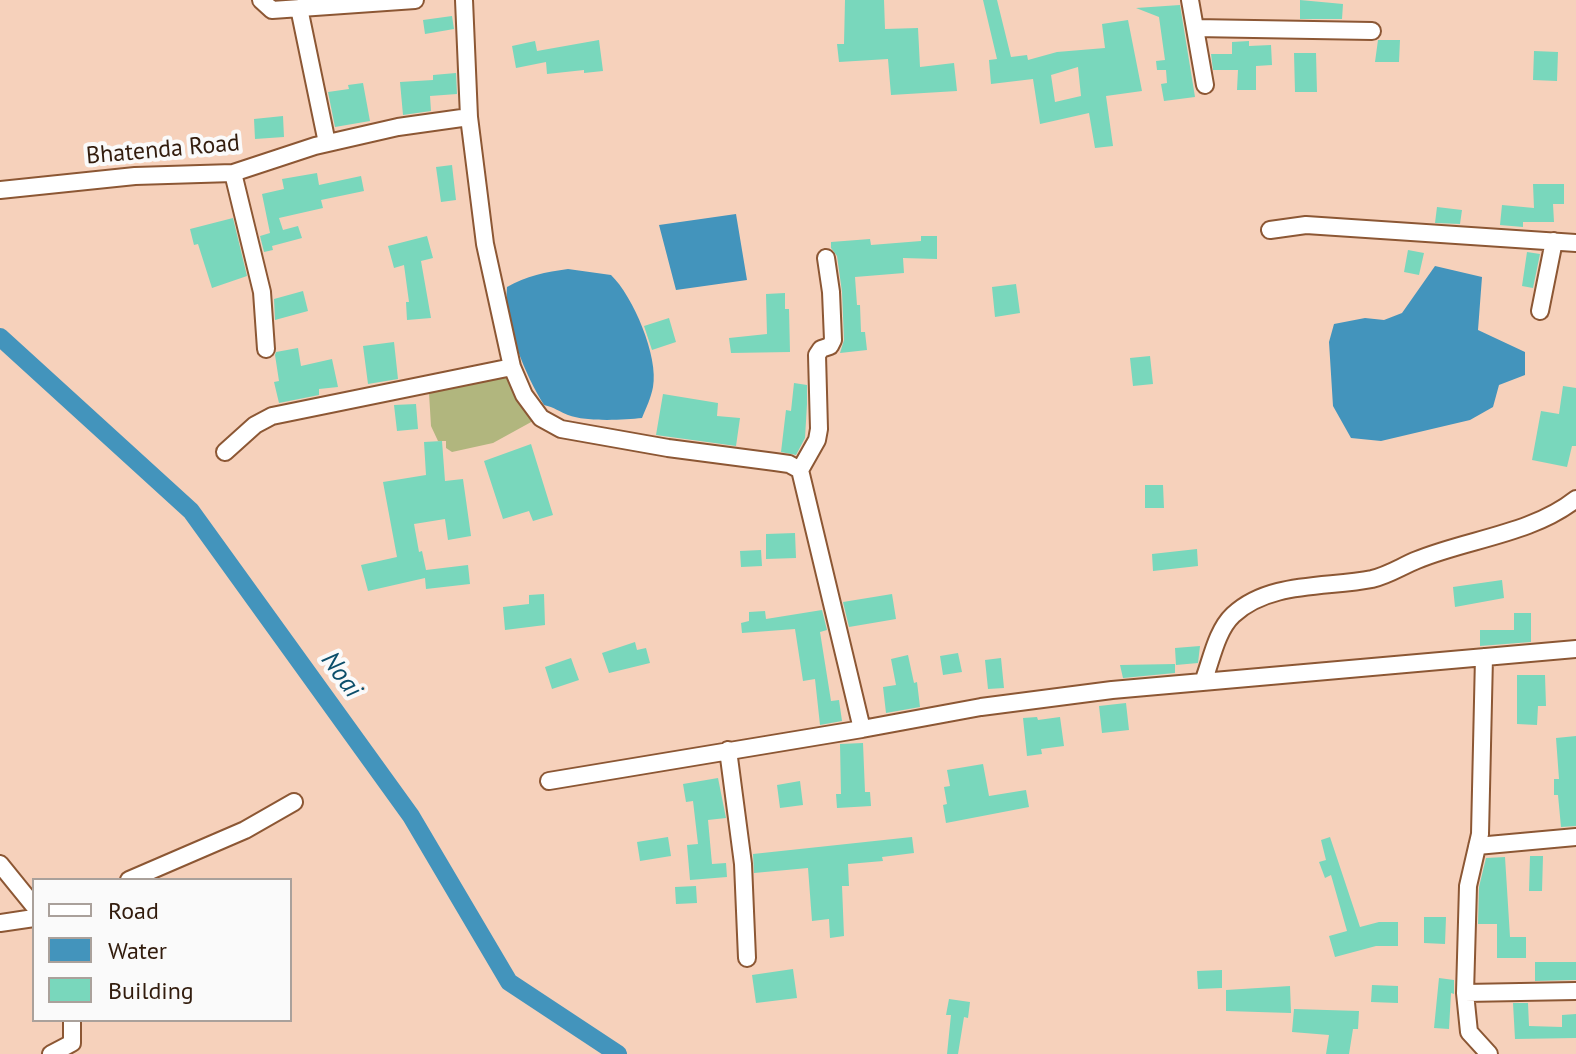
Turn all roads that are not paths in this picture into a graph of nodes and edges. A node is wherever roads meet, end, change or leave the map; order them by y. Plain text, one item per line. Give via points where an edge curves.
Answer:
1 (261, 0) edge
2 (464, 0) edge
3 (1190, 0) edge
4 (408, 1) edge
5 (299, 8) junction
6 (1195, 28) junction
7 (1372, 31) dead end
8 (1205, 85) dead end
9 (469, 117) junction
10 (327, 143) junction
11 (233, 173) junction
12 (0, 190) edge
13 (1270, 230) dead end
14 (1554, 241) junction
15 (1576, 243) edge
16 (826, 258) dead end
17 (1540, 311) dead end
18 (266, 349) dead end
19 (512, 367) junction
20 (225, 452) dead end
21 (800, 470) junction
22 (1576, 499) edge
23 (1576, 649) edge
24 (1484, 657) junction
25 (1203, 682) junction
26 (862, 729) junction
27 (728, 750) junction
28 (549, 781) dead end
29 (294, 802) dead end
30 (1576, 837) edge
31 (1477, 846) junction
32 (0, 864) edge
33 (134, 878) edge
34 (32, 904) edge
35 (32, 918) edge
36 (0, 923) edge
37 (747, 958) dead end
38 (1576, 991) edge
39 (1465, 993) junction
40 (72, 1022) edge
41 (74, 1049) edge
42 (51, 1054) edge
43 (1489, 1054) edge

1 - 5 street via 272,10
2 - 9 street
3 - 6 street
4 - 5 street
5 - 10 street
6 - 7 street
6 - 8 street
9 - 10 street, Bhatenda Road
9 - 19 street via 485,244
10 - 11 street, Bhatenda Road
11 - 12 street, Bhatenda Road via 135,176
11 - 18 street via 262,292
13 - 14 street via 1306,225
14 - 15 street
14 - 17 street
16 - 21 street via 833,340 817,355 819,429
19 - 20 street via 272,416
19 - 21 street via 541,418 561,429 789,464
21 - 26 street
22 - 25 street via 1497,537 1417,560 1377,578 1316,585 1252,602 1225,625
23 - 24 street
24 - 25 street
24 - 31 street
25 - 26 street via 981,707
26 - 27 street
27 - 28 street
27 - 37 street via 743,864
29 - 33 street via 245,830
30 - 31 street
31 - 39 street via 1468,886
32 - 34 street
35 - 36 street
38 - 39 street
39 - 43 street via 1469,1032
40 - 41 street
41 - 42 street

